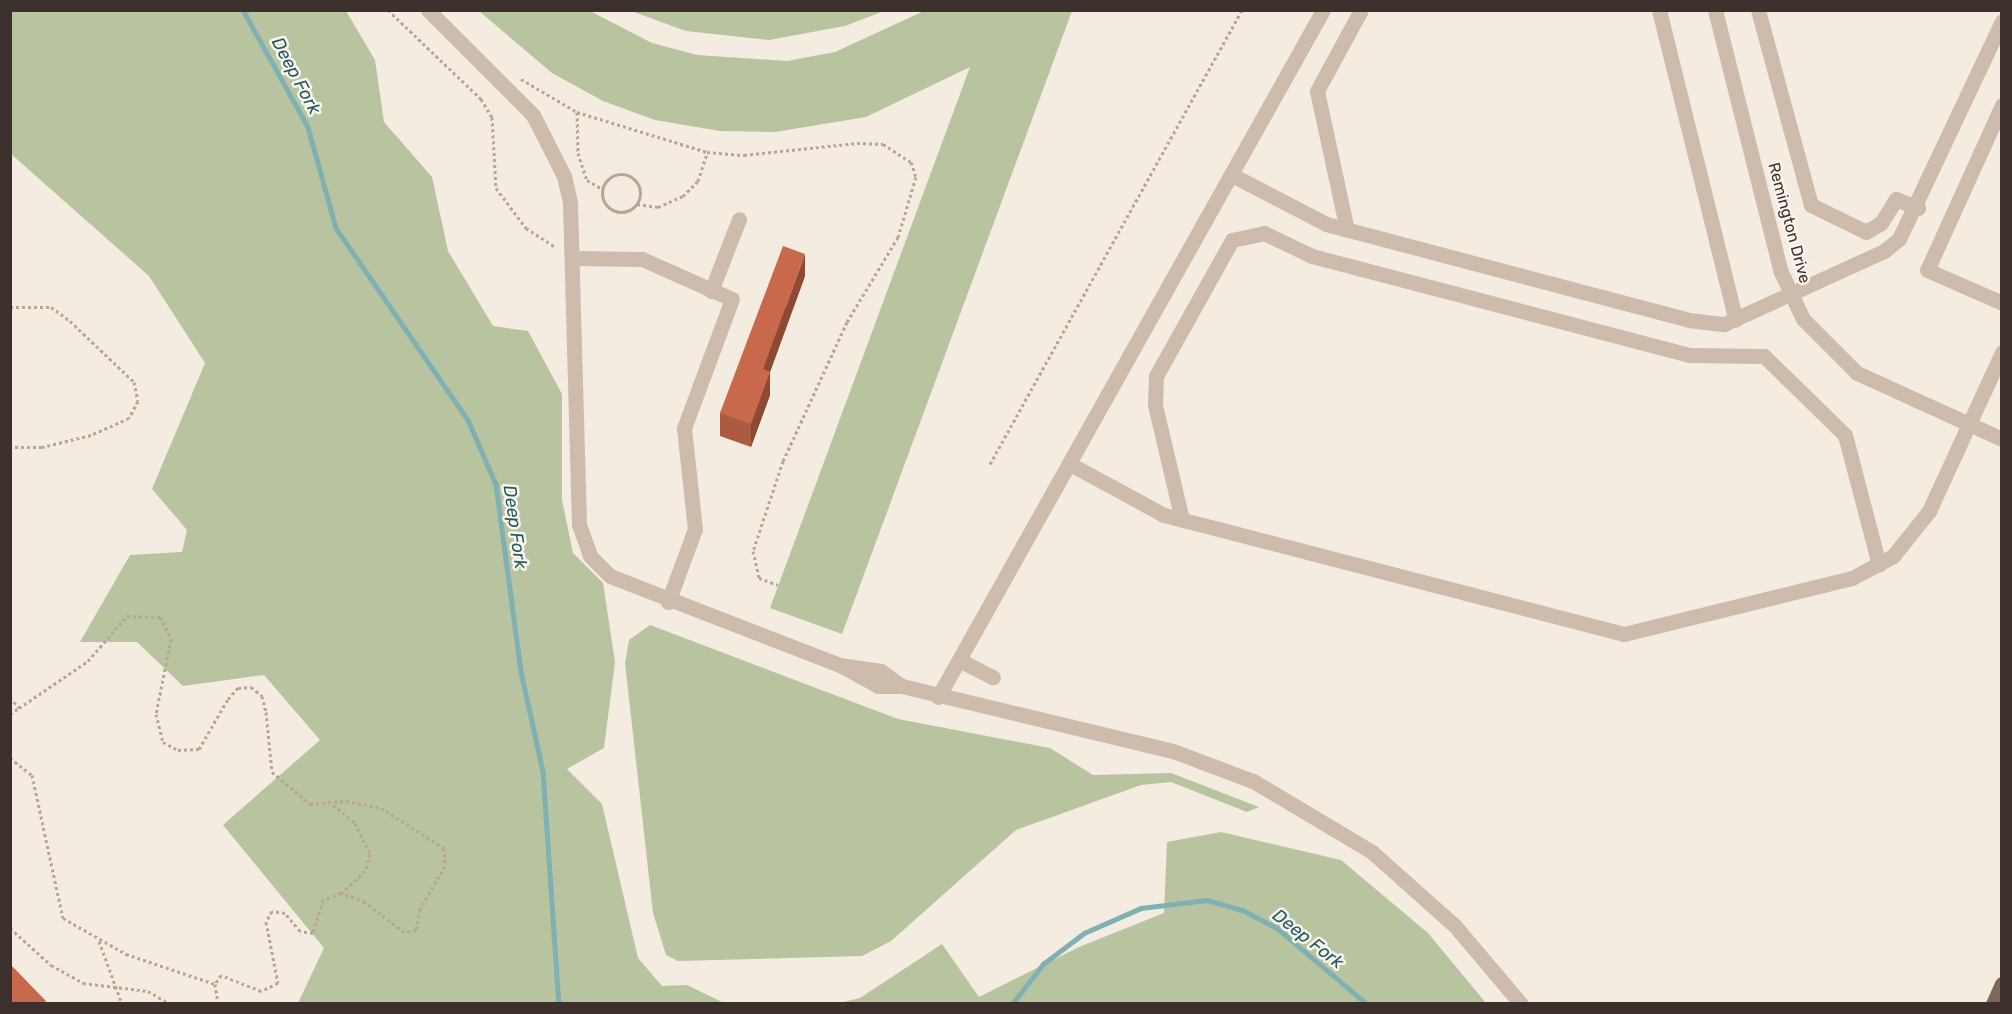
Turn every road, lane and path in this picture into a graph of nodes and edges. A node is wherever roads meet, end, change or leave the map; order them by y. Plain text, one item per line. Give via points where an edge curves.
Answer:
1 (388, 10) edge
2 (428, 10) edge
3 (1242, 10) edge
4 (1323, 10) edge
5 (1360, 10) edge
6 (1659, 10) edge
7 (1715, 10) edge
8 (1758, 10) edge
9 (2001, 21) edge
10 (2001, 105) edge
11 (576, 112) dead end
12 (707, 152) dead end
13 (1232, 176) junction
14 (602, 189) junction
15 (637, 204) junction
16 (1918, 208) junction
17 (739, 219) dead end
18 (1347, 230) junction
19 (572, 254) junction
20 (711, 291) junction
21 (1790, 296) junction
22 (2001, 303) edge
23 (10, 307) edge
24 (1736, 320) junction
25 (2001, 352) edge
26 (1968, 425) junction
27 (2001, 439) edge
28 (10, 447) edge
29 (990, 464) dead end
30 (1070, 464) junction
31 (1182, 520) junction
32 (1879, 565) junction
33 (668, 602) junction
34 (10, 606) edge
35 (10, 619) edge
36 (959, 660) junction
37 (993, 677) dead end
38 (10, 697) edge
39 (939, 697) junction
40 (19, 708) junction
41 (10, 714) edge
42 (10, 758) edge
43 (333, 805) junction
44 (341, 893) junction
45 (10, 928) edge
46 (98, 940) junction
47 (215, 984) junction
48 (2001, 984) edge
49 (120, 990) junction
50 (122, 1004) edge
51 (170, 1004) edge
52 (218, 1004) edge
53 (1521, 1004) edge
54 (1993, 1004) edge

1 - 19 path via 481,99 492,117 492,168 510,211 543,241
2 - 19 street via 533,115 552,143 570,202
3 - 29 path
4 - 13 street
5 - 18 street via 1317,91
6 - 24 street
7 - 21 street, Remington Drive
8 - 16 street via 1811,205 1866,232 1881,223 1896,199
9 - 16 street
10 - 22 street via 1927,270
11 - 14 path via 578,153 587,180
12 - 15 path via 698,180 683,196 658,207
13 - 18 street via 1310,219
13 - 30 street
14 - 15 path via 611,209 628,211
14 - 15 path via 614,175 627,174 640,187
16 - 21 street via 1899,239 1884,251
17 - 20 street
18 - 24 street via 1689,320
19 - 20 street via 642,259
19 - 33 street via 579,525 590,556 610,576
20 - 33 street via 732,299 684,428 695,529
21 - 24 street
21 - 26 street, Remington Drive via 1812,332 1843,362
23 - 28 path via 51,307 134,382 138,401 129,418 91,435 42,447
25 - 26 street
26 - 27 street, Remington Drive
26 - 32 street via 1918,529
30 - 31 street via 1158,513
30 - 36 street
31 - 32 street via 1624,634 1852,578
31 - 32 street via 1155,405 1156,376 1232,240 1264,233 1312,255 1689,355 1764,356 1845,435
33 - 39 street via 840,664 878,686 902,686
34 - 35 path
36 - 37 street
36 - 39 street
38 - 40 path
39 - 53 street via 1173,752 1286,797 1372,852 1422,893
40 - 41 path
40 - 43 path via 88,661 127,616 160,617 171,639 156,714 163,742 178,750 199,749 228,699 238,688 251,687 262,696 266,712 272,772 310,804
42 - 46 path via 32,775 63,918
43 - 44 path via 362,832 370,854 365,871
43 - 44 path via 346,801 381,808 444,848 445,866 420,909 416,930 404,932 365,902
44 - 47 path via 324,900 313,933 300,931 285,913 272,911 266,922 278,983 261,992 221,975
45 - 49 path via 67,975
46 - 47 path
46 - 49 path
47 - 52 path
48 - 54 main road
49 - 50 path
49 - 51 path via 148,991

